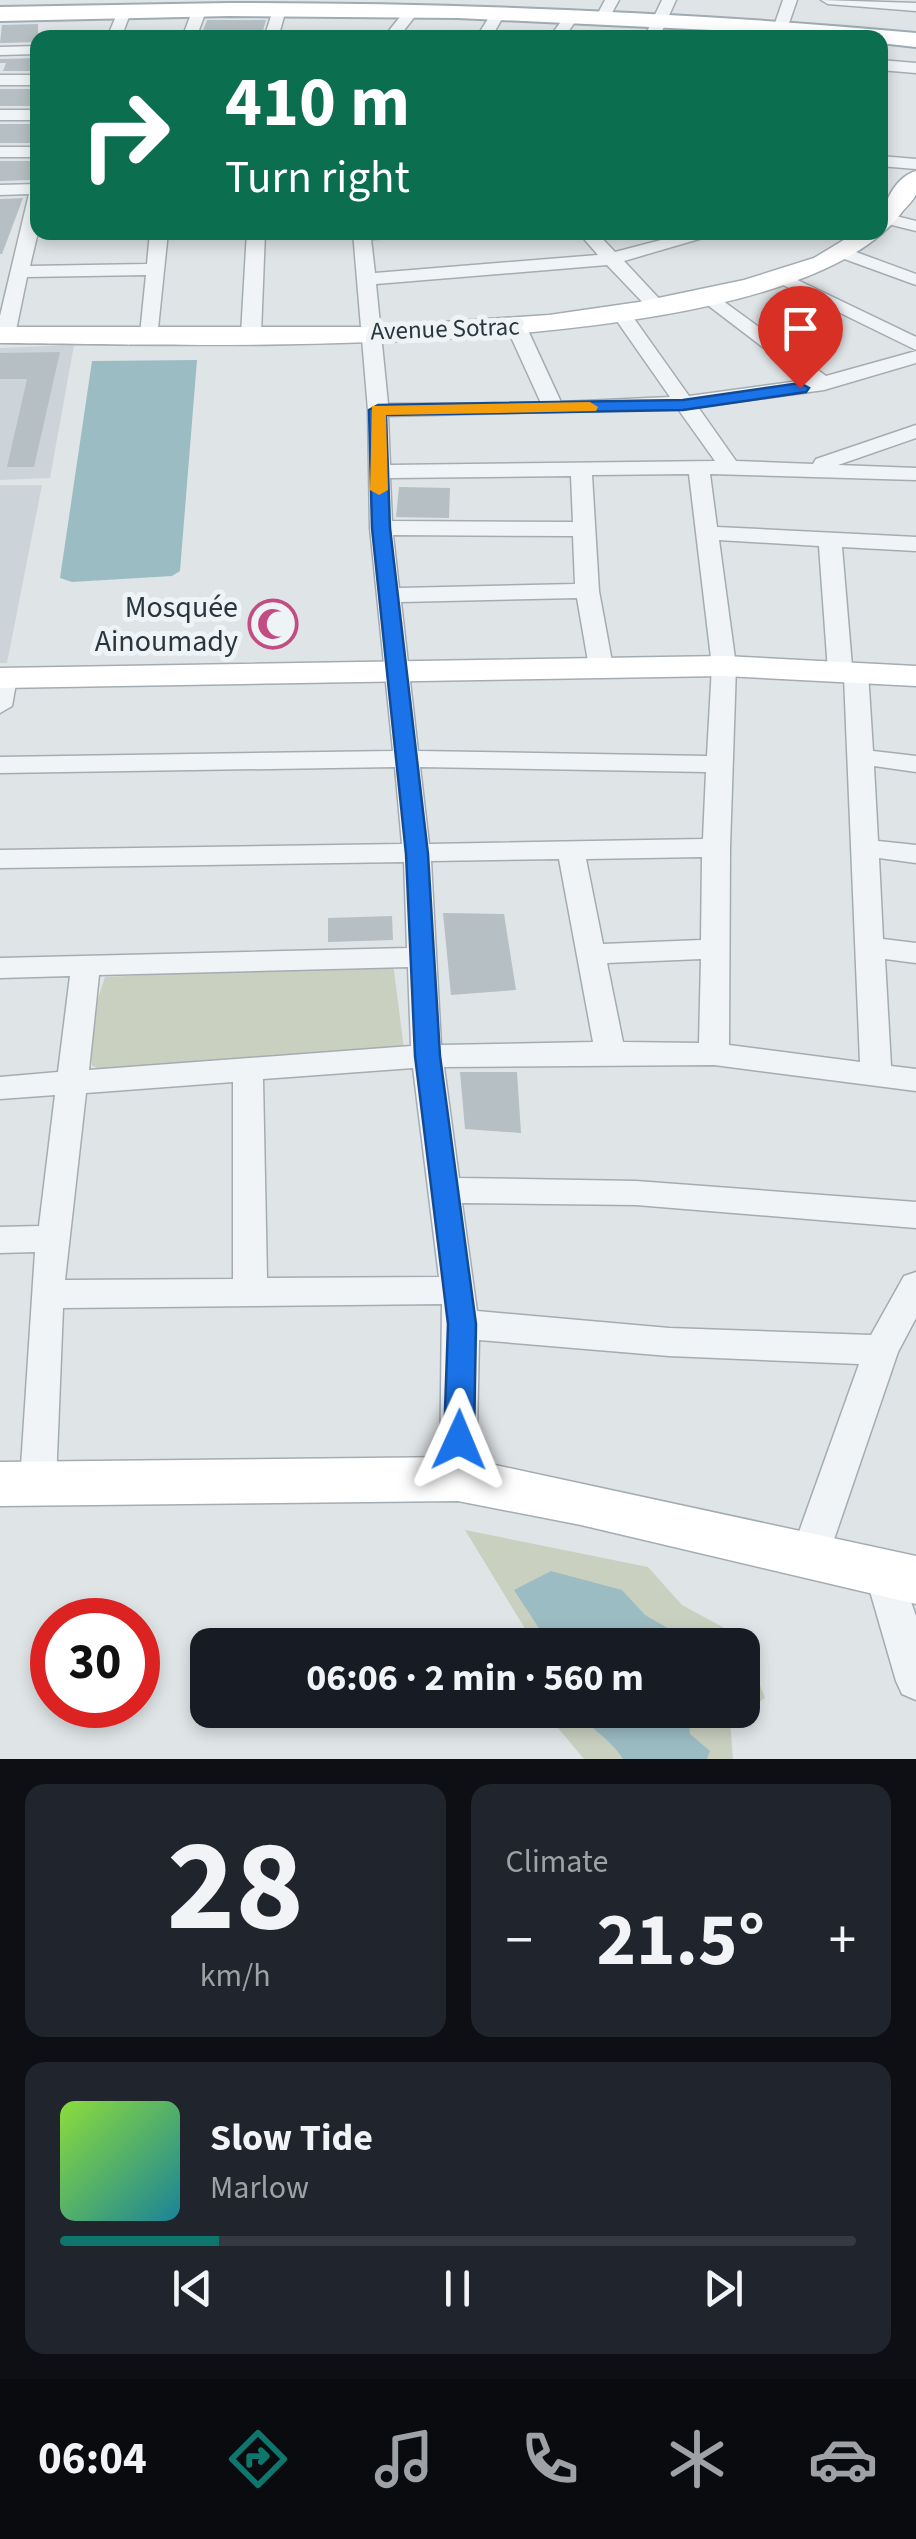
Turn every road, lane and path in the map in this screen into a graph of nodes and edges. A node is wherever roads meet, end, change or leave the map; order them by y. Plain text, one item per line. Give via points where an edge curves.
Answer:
1 (790, 0) edge
2 (828, 0) edge
3 (172, 4) edge
4 (234, 4) edge
5 (448, 6) edge
6 (289, 7) edge
7 (530, 7) edge
8 (916, 7) edge
9 (116, 8) edge
10 (607, 9) edge
11 (411, 12) junction
12 (4, 14) edge
13 (198, 14) junction
14 (39, 17) junction
15 (496, 17) junction
16 (660, 21) edge
17 (563, 28) edge
18 (780, 29) junction
19 (37, 30) edge
20 (193, 30) edge
21 (276, 30) edge
22 (396, 30) edge
23 (488, 30) edge
24 (748, 30) edge
25 (788, 30) edge
26 (888, 42) edge
27 (888, 43) edge
28 (916, 45) edge
29 (30, 50) edge
30 (0, 51) edge
31 (888, 66) edge
32 (916, 68) edge
33 (0, 80) edge
34 (30, 80) edge
35 (0, 115) edge
36 (30, 115) edge
37 (0, 152) edge
38 (30, 152) edge
39 (888, 162) edge
40 (916, 164) edge
41 (0, 190) edge
42 (30, 191) edge
43 (912, 191) edge
44 (888, 216) edge
45 (888, 224) edge
46 (916, 226) edge
47 (30, 238) edge
48 (159, 240) edge
49 (256, 240) edge
50 (363, 240) edge
51 (593, 240) edge
52 (684, 240) edge
53 (861, 240) edge
54 (845, 253) junction
55 (609, 259) junction
56 (156, 269) junction
57 (19, 272) junction
58 (784, 278) junction
59 (367, 279) junction
60 (916, 280) edge
61 (708, 296) junction
62 (657, 306) junction
63 (621, 314) junction
64 (516, 326) junction
65 (370, 332) junction
66 (150, 334) junction
67 (251, 334) junction
68 (3, 335) edge
69 (916, 344) edge
70 (916, 357) edge
71 (824, 384) junction
72 (683, 405) junction
73 (553, 408) junction
74 (378, 410) junction
75 (916, 431) edge
76 (730, 467) junction
77 (699, 468) junction
78 (808, 468) junction
79 (582, 470) junction
80 (378, 472) junction
81 (916, 474) edge
82 (381, 528) junction
83 (583, 528) junction
84 (706, 533) junction
85 (830, 539) junction
86 (916, 544) edge
87 (587, 591) junction
88 (391, 595) junction
89 (724, 666) junction
90 (600, 668) junction
91 (397, 670) junction
92 (848, 671) junction
93 (916, 676) edge
94 (2, 687) edge
95 (862, 757) junction
96 (407, 760) junction
97 (720, 764) junction
98 (916, 764) edge
99 (0, 766) edge
100 (716, 848) junction
101 (866, 848) junction
102 (571, 851) junction
103 (417, 854) junction
104 (916, 854) edge
105 (0, 859) edge
106 (871, 946) junction
107 (715, 949) junction
108 (916, 953) edge
109 (591, 954) junction
110 (422, 957) junction
111 (86, 965) junction
112 (0, 968) edge
113 (610, 1053) junction
114 (714, 1054) junction
115 (427, 1056) junction
116 (248, 1071) junction
117 (876, 1074) junction
118 (916, 1080) edge
119 (72, 1085) junction
120 (0, 1088) edge
121 (442, 1190) junction
122 (916, 1215) edge
123 (0, 1240) edge
124 (54, 1240) junction
125 (916, 1286) edge
126 (250, 1289) junction
127 (48, 1294) junction
128 (459, 1307) junction
129 (881, 1350) junction
130 (458, 1479) junction
131 (19, 1483) edge
132 (809, 1557) junction
133 (900, 1577) edge
134 (916, 1681) edge

1 - 18 street
2 - 8 street
3 - 4 main road
3 - 9 main road
4 - 6 main road
5 - 7 main road
5 - 11 main road
6 - 11 main road
6 - 13 main road
6 - 21 street
7 - 10 main road
9 - 12 main road
9 - 13 main road
9 - 14 main road
10 - 16 main road
11 - 15 main road
11 - 22 street
12 - 14 main road
13 - 20 street
14 - 19 street
15 - 17 main road
15 - 23 street
16 - 17 main road
16 - 18 main road
16 - 24 main road
18 - 25 main road
26 - 28 main road
27 - 28 main road
29 - 30 street
31 - 32 street
33 - 34 street
35 - 36 street
37 - 38 street
39 - 40 street
41 - 42 street
43 - 44 street, Avenue Sotrac
45 - 46 street
47 - 57 street
48 - 56 street
49 - 67 street
50 - 59 street
51 - 55 street
52 - 55 street
53 - 54 street, Avenue Sotrac
54 - 58 street, Avenue Sotrac
54 - 60 street
55 - 59 street
55 - 62 street
56 - 57 street
56 - 66 street
57 - 68 street
58 - 61 street, Avenue Sotrac
58 - 69 street
59 - 65 street
61 - 62 street, Avenue Sotrac
61 - 71 street
62 - 63 street, Avenue Sotrac
63 - 64 street, Avenue Sotrac
63 - 72 street
64 - 65 street, Avenue Sotrac
64 - 73 street
65 - 67 street, Avenue Sotrac
65 - 74 street
66 - 67 street, Avenue Sotrac
66 - 68 street, Avenue Sotrac
70 - 71 street
71 - 72 street
72 - 73 street
72 - 76 street
73 - 74 street
74 - 80 street
75 - 78 street
76 - 77 street
76 - 78 street
77 - 79 street
77 - 84 street
78 - 81 street
79 - 80 street
79 - 83 street
80 - 82 street
82 - 83 street
82 - 88 street
83 - 87 street
84 - 85 street
84 - 89 street
85 - 86 street
85 - 92 street
87 - 88 street
87 - 90 street
88 - 91 street
89 - 90 street
89 - 92 street
89 - 97 street
90 - 91 street
91 - 94 street
91 - 96 street
92 - 93 street
92 - 95 street
95 - 98 street
95 - 101 street
96 - 97 street
96 - 99 street
96 - 103 street
97 - 100 street
100 - 102 street
100 - 107 street
101 - 104 street
101 - 106 street
102 - 103 street
102 - 109 street
103 - 105 street
103 - 110 street
106 - 108 street
106 - 117 street
107 - 109 street
107 - 114 street
109 - 113 street
110 - 111 street
110 - 115 street
111 - 112 street
111 - 119 street
113 - 114 street
113 - 115 street
114 - 117 street
115 - 116 street
115 - 121 street
116 - 119 street
116 - 126 street
117 - 118 street
119 - 120 street
119 - 124 street
121 - 122 street via 636,1194
121 - 128 street
123 - 124 street
124 - 127 street
125 - 129 street
126 - 127 street
126 - 128 street
127 - 131 street
128 - 129 street via 669,1342
128 - 130 street
129 - 132 street
130 - 131 street
130 - 132 street
132 - 133 street
133 - 134 street

